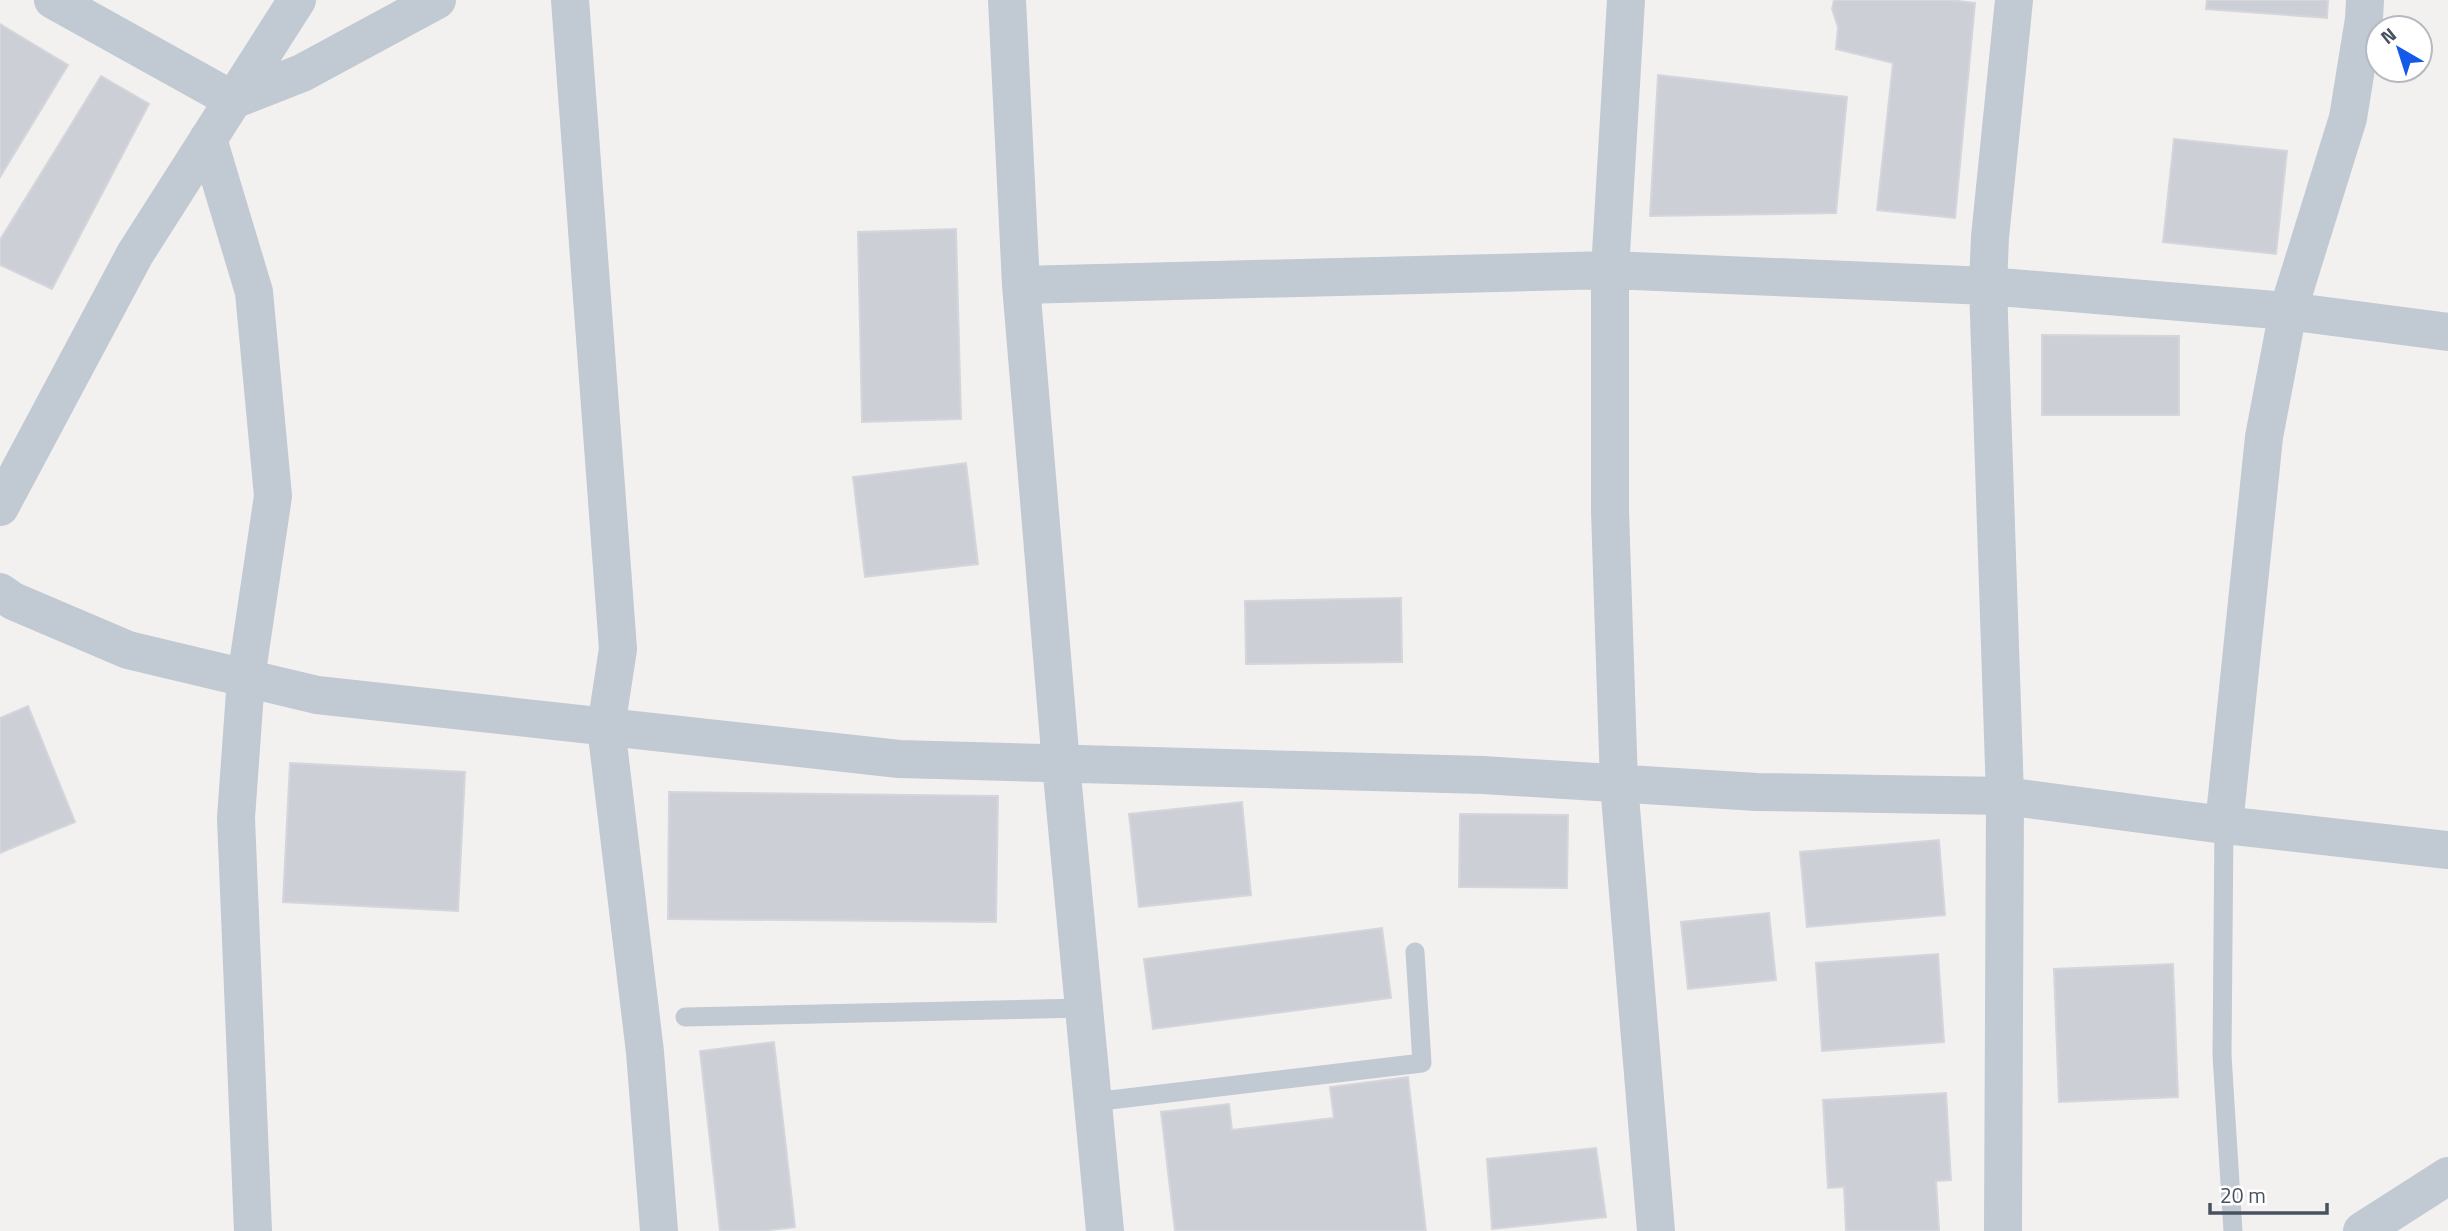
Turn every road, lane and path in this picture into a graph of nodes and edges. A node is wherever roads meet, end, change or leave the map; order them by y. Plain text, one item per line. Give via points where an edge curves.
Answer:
1 (53, 0) edge
2 (297, 0) edge
3 (437, 0) edge
4 (569, 0) edge
5 (1007, 0) edge
6 (1626, 0) edge
7 (2014, 0) edge
8 (2365, 0) edge
9 (233, 100) junction
10 (208, 139) junction
11 (1610, 270) junction
12 (1021, 285) junction
13 (1988, 286) junction
14 (2288, 311) junction
15 (2448, 332) edge
16 (0, 507) edge
17 (0, 592) edge
18 (246, 678) junction
19 (606, 727) junction
20 (1061, 764) junction
21 (1619, 783) junction
22 (2005, 796) junction
23 (2224, 825) junction
24 (2448, 850) edge
25 (1415, 952) dead end
26 (1084, 1008) junction
27 (685, 1017) dead end
28 (1093, 1102) junction
29 (2448, 1176) edge
30 (253, 1231) edge
31 (659, 1231) edge
32 (1105, 1231) edge
33 (1656, 1231) edge
34 (2003, 1231) edge
35 (2233, 1231) edge
36 (2362, 1231) edge

1 - 9 street
2 - 9 street
3 - 9 street via 302,73
4 - 19 street via 618,649
5 - 12 street
6 - 11 street
7 - 13 street
8 - 14 street via 2347,118
9 - 10 street
10 - 16 street via 135,254
10 - 18 street via 254,292 274,496
11 - 12 street
11 - 13 street
11 - 21 street via 1610,512
12 - 20 street
13 - 14 street
13 - 22 street
14 - 15 street
14 - 23 street via 2264,437
17 - 18 street via 128,650
18 - 19 street via 317,695
18 - 30 street via 236,818
19 - 20 street via 899,759
19 - 31 street via 645,1052
20 - 21 street
20 - 26 street
21 - 22 street via 1757,792
21 - 33 street
22 - 23 street
22 - 34 street
23 - 24 street
23 - 35 lane via 2222,1055
25 - 28 lane via 1422,1063
26 - 27 lane
26 - 28 street
28 - 32 street
29 - 36 street

